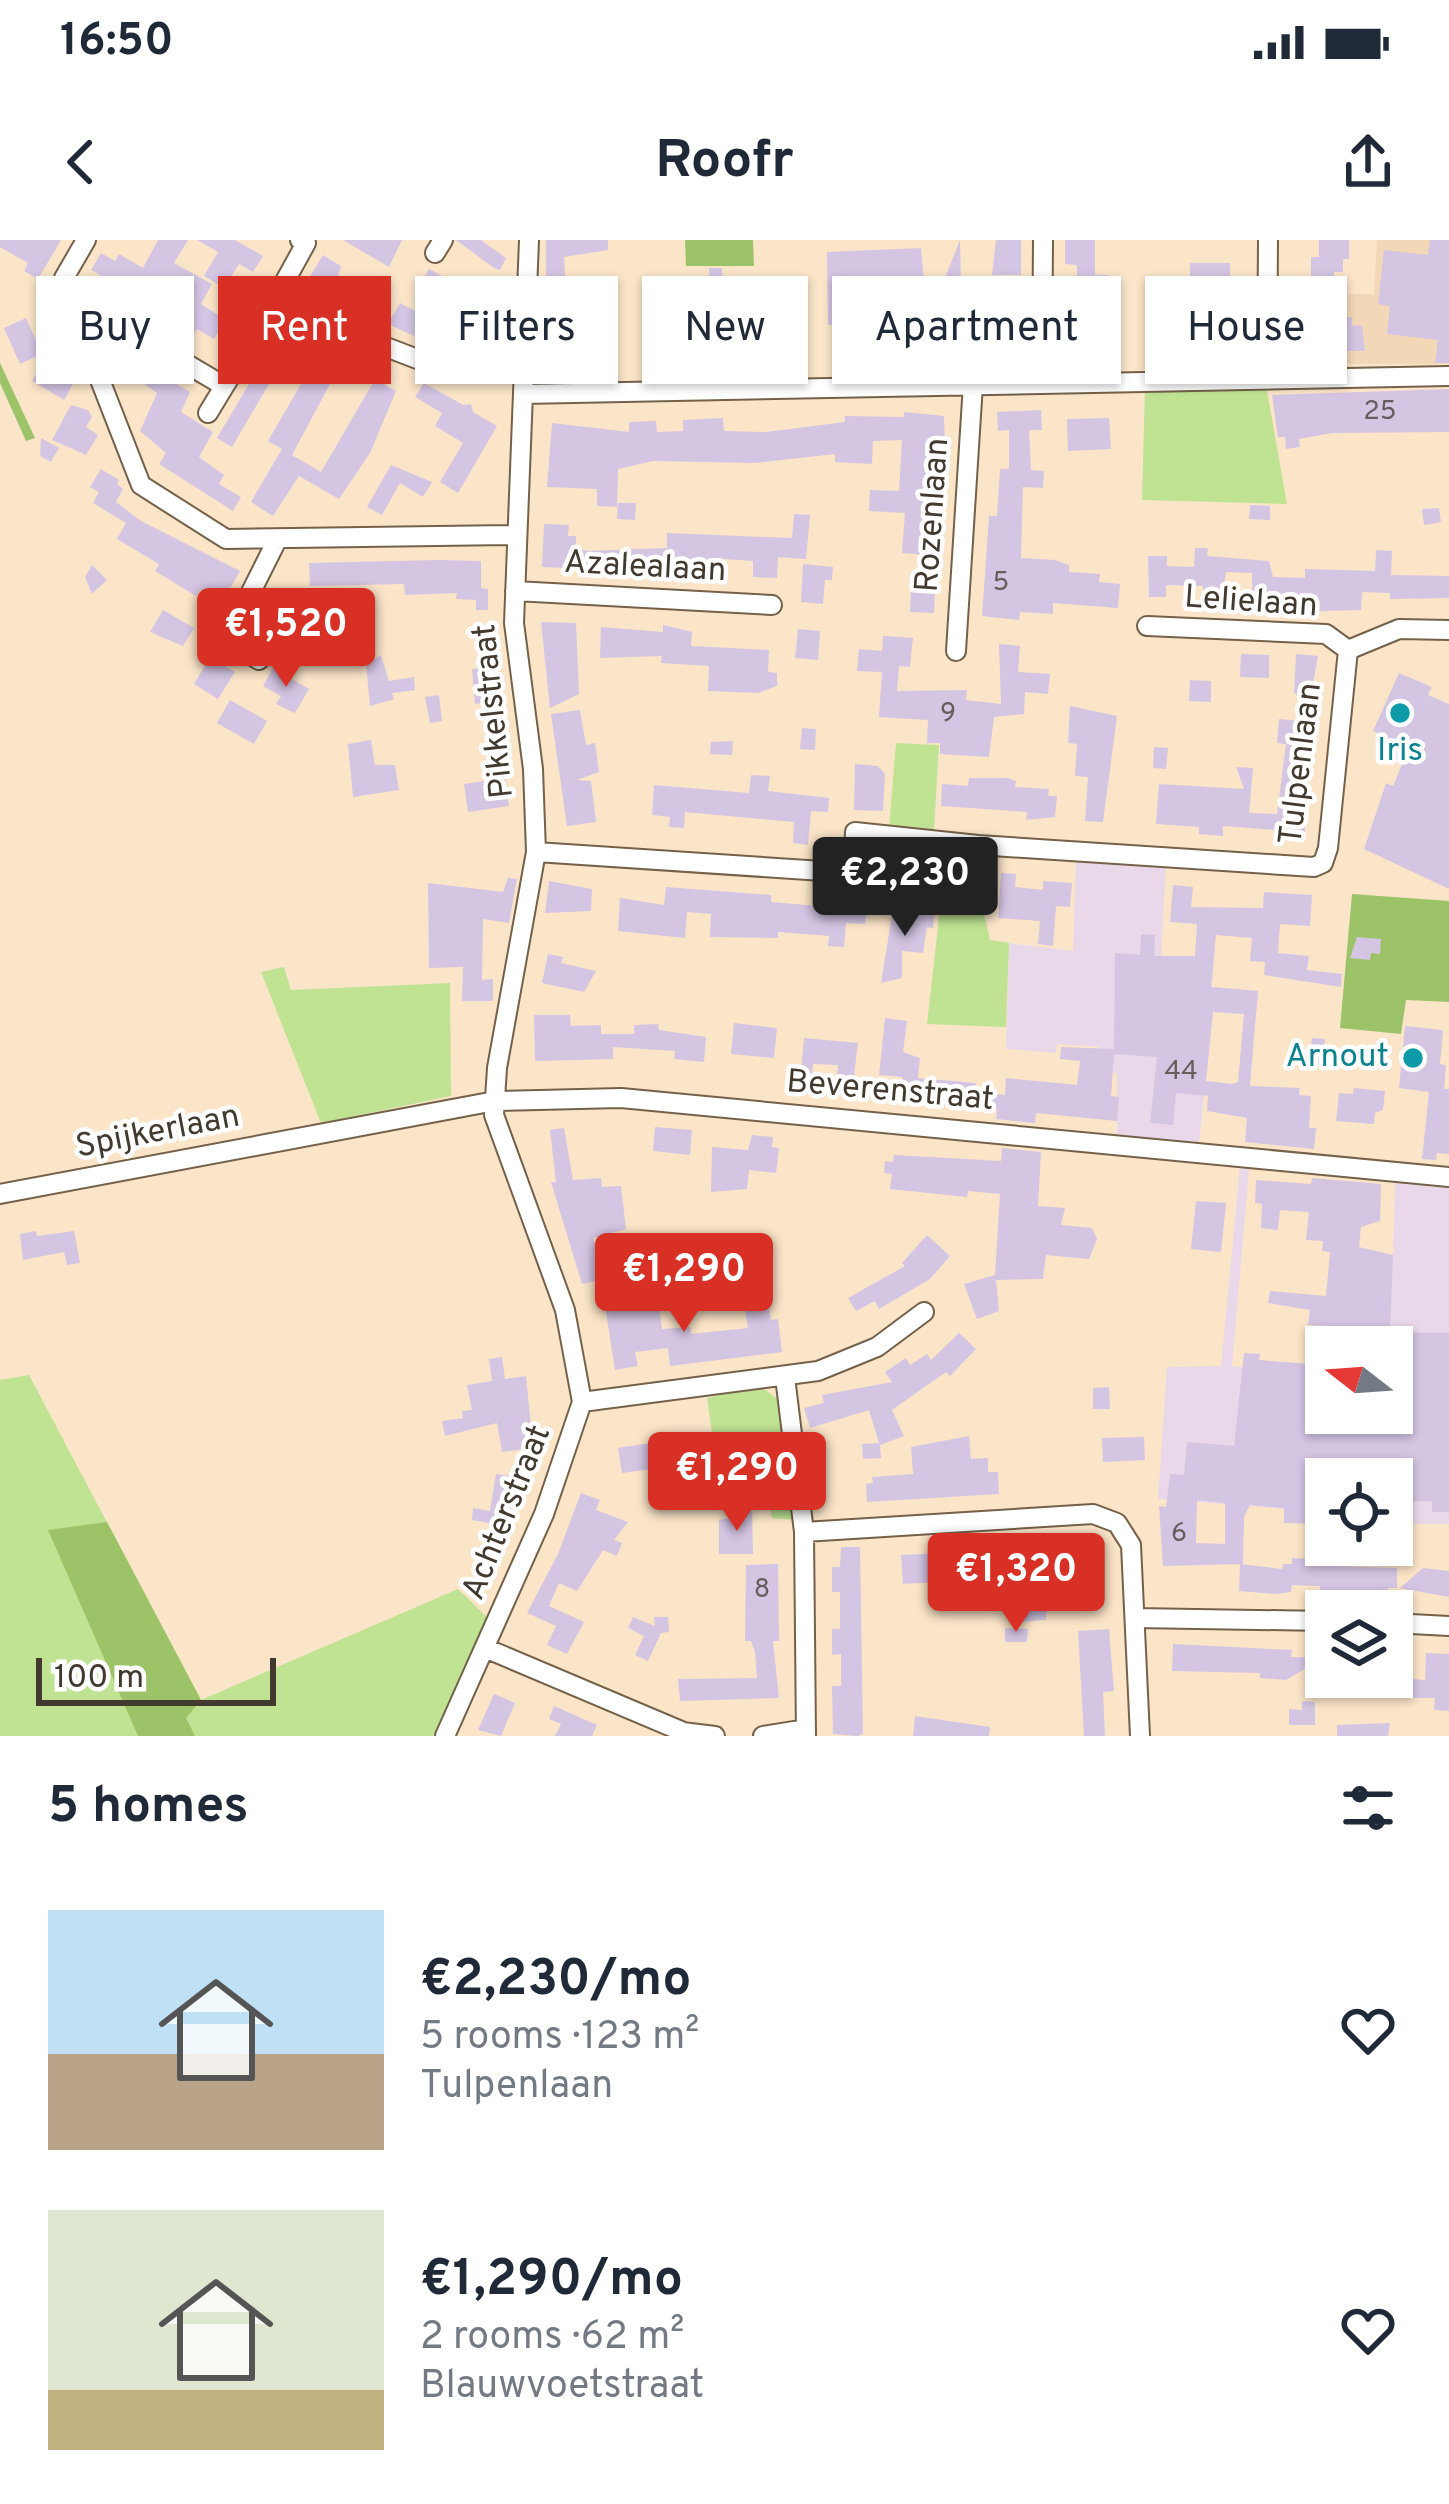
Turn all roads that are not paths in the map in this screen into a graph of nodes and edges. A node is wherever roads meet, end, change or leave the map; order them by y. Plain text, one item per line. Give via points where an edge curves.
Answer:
1 (86, 240) edge
2 (300, 240) edge
3 (529, 240) edge
4 (1043, 240) edge
5 (1268, 240) edge
6 (65, 276) edge
7 (288, 276) edge
8 (528, 276) edge
9 (1043, 276) edge
10 (1268, 276) edge
11 (194, 368) edge
12 (1347, 376) edge
13 (1449, 376) edge
14 (104, 384) edge
15 (523, 384) edge
16 (973, 384) joint
17 (224, 386) joint
18 (523, 394) junction
19 (208, 413) dead end
20 (517, 535) junction
21 (277, 540) junction
22 (515, 591) junction
23 (772, 605) dead end
24 (1147, 626) dead end
25 (1449, 630) edge
26 (1348, 650) junction
27 (956, 651) dead end
28 (259, 660) dead end
29 (978, 845) junction
30 (536, 852) junction
31 (853, 874) junction
32 (495, 1101) junction
33 (327, 1132) joint
34 (1449, 1177) edge
35 (0, 1194) edge
36 (924, 1312) dead end
37 (784, 1378) junction
38 (581, 1402) junction
39 (804, 1532) junction
40 (1135, 1618) junction
41 (1305, 1621) edge
42 (1413, 1623) edge
43 (1449, 1626) edge
44 (485, 1648) junction
45 (806, 1732) edge
46 (687, 1734) edge
47 (446, 1736) edge
48 (715, 1736) edge
49 (764, 1736) edge
50 (1140, 1736) edge

1 - 6 street
2 - 7 street via 306,243
3 - 8 street, Pikkelstraat
4 - 9 street
5 - 10 street
11 - 17 street
12 - 13 street
14 - 21 street via 141,485 226,539
15 - 18 street, Pikkelstraat
16 - 18 street
16 - 27 street, Rozenlaan
17 - 19 street
18 - 20 street, Pikkelstraat
20 - 21 street
20 - 22 street, Pikkelstraat
21 - 28 street via 227,640
22 - 23 street, Azalealaan
22 - 30 street, Pikkelstraat
24 - 26 street, Lelielaan via 1326,634
25 - 26 street, Tulpenlaan via 1399,629
26 - 29 street, Tulpenlaan via 1324,863
29 - 31 street, Tulpenlaan
29 - 31 street, Tulpenlaan via 855,832
29 - 31 street, Tulpenlaan via 976,887
30 - 31 street, Tulpenlaan
30 - 32 street, Pikkelstraat
32 - 33 street, Beverenstraat
32 - 34 street, Beverenstraat via 621,1098
32 - 38 street, Achterstraat via 497,1131 565,1310
33 - 35 street, Spijkerlaan
36 - 37 street via 856,1359
37 - 38 street
37 - 39 street
38 - 44 street, Achterstraat
39 - 40 street via 1093,1514 1125,1528
39 - 45 street
40 - 41 street
40 - 50 street
42 - 43 street
44 - 46 street
44 - 47 street, Achterstraat
45 - 49 street
46 - 48 street

